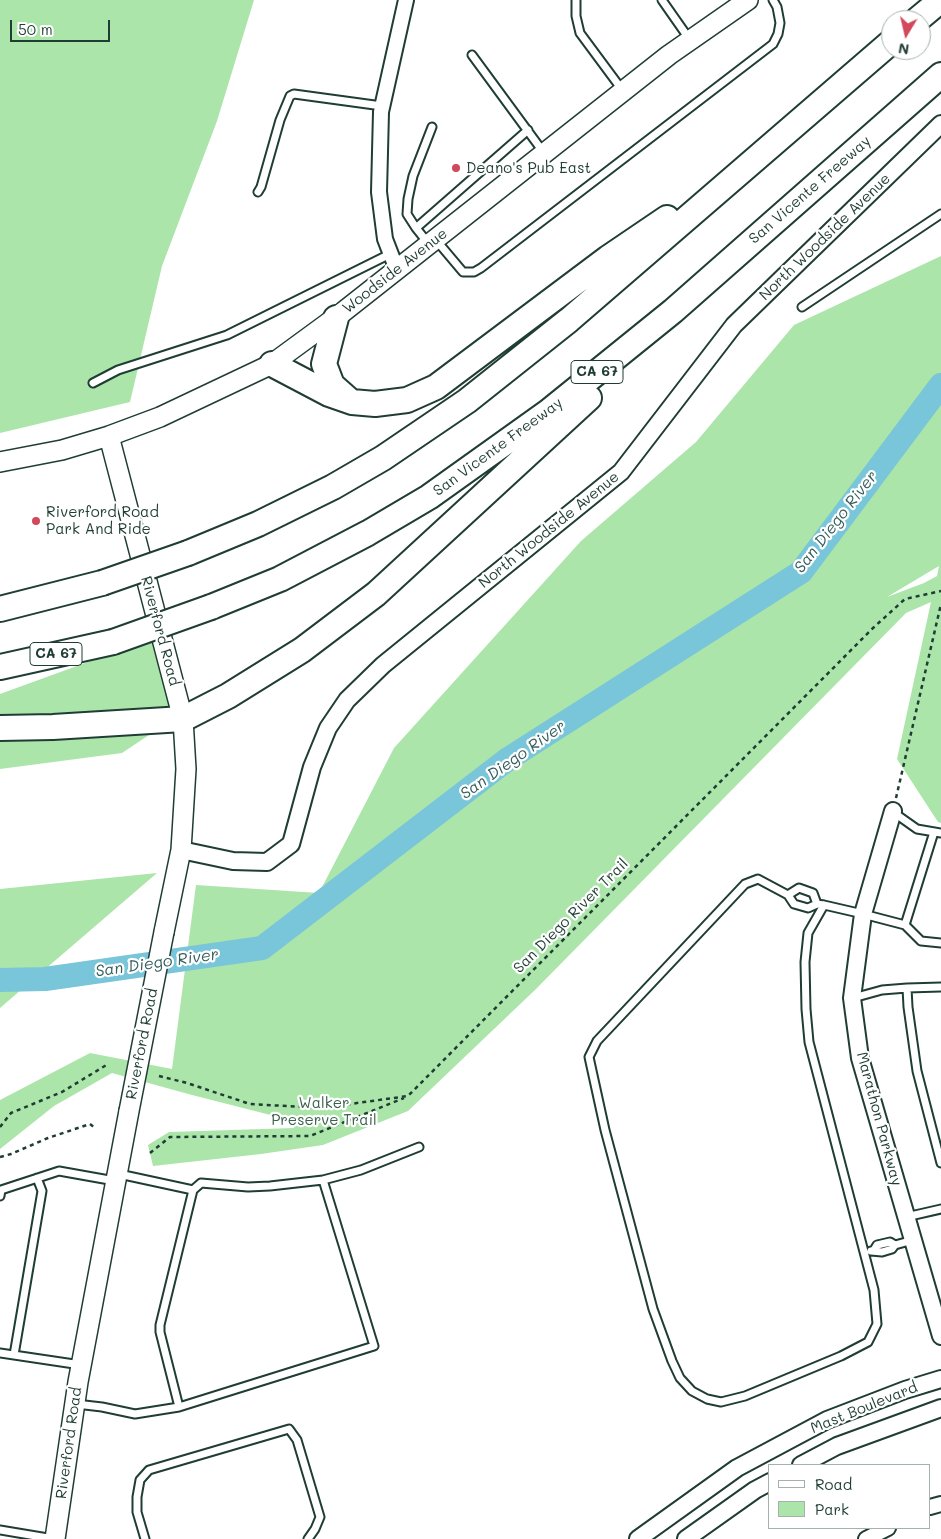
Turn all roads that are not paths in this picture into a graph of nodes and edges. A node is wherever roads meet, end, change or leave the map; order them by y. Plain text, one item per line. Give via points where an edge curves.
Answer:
1 (406, 0) edge
2 (576, 0) edge
3 (662, 0) edge
4 (748, 0) edge
5 (773, 0) edge
6 (940, 0) edge
7 (928, 10) edge
8 (690, 41) junction
9 (881, 51) edge
10 (472, 56) dead end
11 (941, 75) edge
12 (623, 92) junction
13 (382, 106) junction
14 (432, 127) dead end
15 (940, 129) edge
16 (528, 130) junction
17 (545, 153) junction
18 (758, 157) junction
19 (258, 192) dead end
20 (941, 214) edge
21 (416, 228) junction
22 (432, 242) junction
23 (393, 262) junction
24 (802, 307) dead end
25 (673, 311) junction
26 (336, 318) junction
27 (272, 364) junction
28 (93, 383) dead end
29 (352, 402) junction
30 (109, 436) junction
31 (0, 462) edge
32 (0, 608) edge
33 (0, 667) edge
34 (183, 719) junction
35 (0, 728) edge
36 (893, 812) joint
37 (938, 833) edge
38 (181, 850) junction
39 (788, 895) junction
40 (820, 905) junction
41 (863, 914) junction
42 (905, 925) junction
43 (941, 943) edge
44 (941, 987) edge
45 (907, 988) junction
46 (852, 998) junction
47 (419, 1147) dead end
48 (941, 1163) edge
49 (116, 1177) junction
50 (37, 1178) junction
51 (324, 1180) junction
52 (194, 1190) junction
53 (0, 1196) edge
54 (941, 1209) edge
55 (906, 1216) junction
56 (913, 1240) junction
57 (865, 1252) junction
58 (941, 1336) edge
59 (0, 1353) edge
60 (14, 1355) junction
61 (81, 1365) junction
62 (941, 1379) edge
63 (74, 1404) junction
64 (179, 1407) junction
65 (941, 1408) edge
66 (802, 1464) edge
67 (768, 1483) edge
68 (886, 1529) edge
69 (0, 1530) edge
70 (55, 1539) edge
71 (145, 1539) edge
72 (308, 1539) edge
73 (638, 1539) edge
74 (686, 1539) edge
75 (866, 1539) edge

1 - 13 street
2 - 12 lane via 580,33
3 - 8 lane
4 - 8 main road, Woodside Avenue
5 - 22 lane via 780,23 773,44 480,268 474,272 463,272
6 - 7 highway
8 - 12 main road, Woodside Avenue
9 - 18 highway
10 - 16 lane
11 - 25 highway, San Vicente Freeway / CA 67
12 - 17 main road, Woodside Avenue
13 - 19 lane via 290,96
13 - 23 street via 379,192 385,239
14 - 21 lane via 413,176 408,199 407,214
15 - 38 street, North Woodside Avenue via 734,325 621,472 383,665 347,700 328,728 312,767 291,844 267,862 232,861
16 - 17 lane
16 - 21 lane
17 - 22 main road, Woodside Avenue
18 - 29 highway via 608,258 436,386 407,400 375,404
18 - 32 highway, bridge via 569,320 467,401 383,458 258,524 188,553 102,584
20 - 24 lane
21 - 22 lane
22 - 23 main road, Woodside Avenue
23 - 26 main road, Woodside Avenue
23 - 28 lane via 227,335 118,370
25 - 33 highway, San Vicente Freeway / CA 67, bridge via 548,412 429,497 368,533 280,579 211,607 113,642
25 - 34 highway via 584,403 376,594 302,650 228,696
26 - 27 main road, Woodside Avenue
26 - 29 highway via 324,364 332,385
27 - 29 highway via 329,394
27 - 30 main road, Woodside Avenue via 160,417
30 - 31 main road, Woodside Avenue via 62,450
30 - 34 main road, Riverford Road
34 - 35 highway
34 - 38 main road, Riverford Road via 186,769
36 - 37 lane via 917,830
36 - 41 street, Marathon Parkway
37 - 42 lane
38 - 49 main road, Riverford Road, bridge
39 - 40 lane via 794,904 808,908
39 - 40 lane via 799,888 813,893
39 - 57 lane via 758,879 745,884 596,1041 589,1057 653,1309 680,1378 692,1391 721,1402 745,1396 868,1342 876,1324 874,1290
40 - 41 lane
40 - 57 lane via 808,932 805,962 809,1042
41 - 42 lane
41 - 46 street, Marathon Parkway
42 - 43 lane via 921,941
44 - 45 lane
45 - 46 lane via 882,990
45 - 48 lane via 917,1071
46 - 55 street, Marathon Parkway via 860,1058
47 - 51 lane via 361,1170
49 - 50 lane via 59,1171
49 - 52 lane
49 - 61 main road, Riverford Road
50 - 53 lane via 1,1190
50 - 60 lane via 42,1190
51 - 52 lane via 270,1186 202,1183
51 - 64 lane via 374,1346
52 - 64 lane via 160,1325
54 - 55 lane
55 - 56 street, Marathon Parkway
56 - 57 lane via 895,1245 890,1242
56 - 58 street, Marathon Parkway
59 - 60 lane
60 - 61 lane
61 - 63 main road, Riverford Road
62 - 73 street, Mast Boulevard via 826,1420 737,1468
63 - 64 lane via 135,1414
63 - 70 main road, Riverford Road
65 - 66 street, Mast Boulevard via 837,1446
67 - 74 street
68 - 75 street
69 - 70 lane
71 - 72 lane via 137,1512 137,1497 140,1480 149,1470 289,1429 297,1440 320,1517

